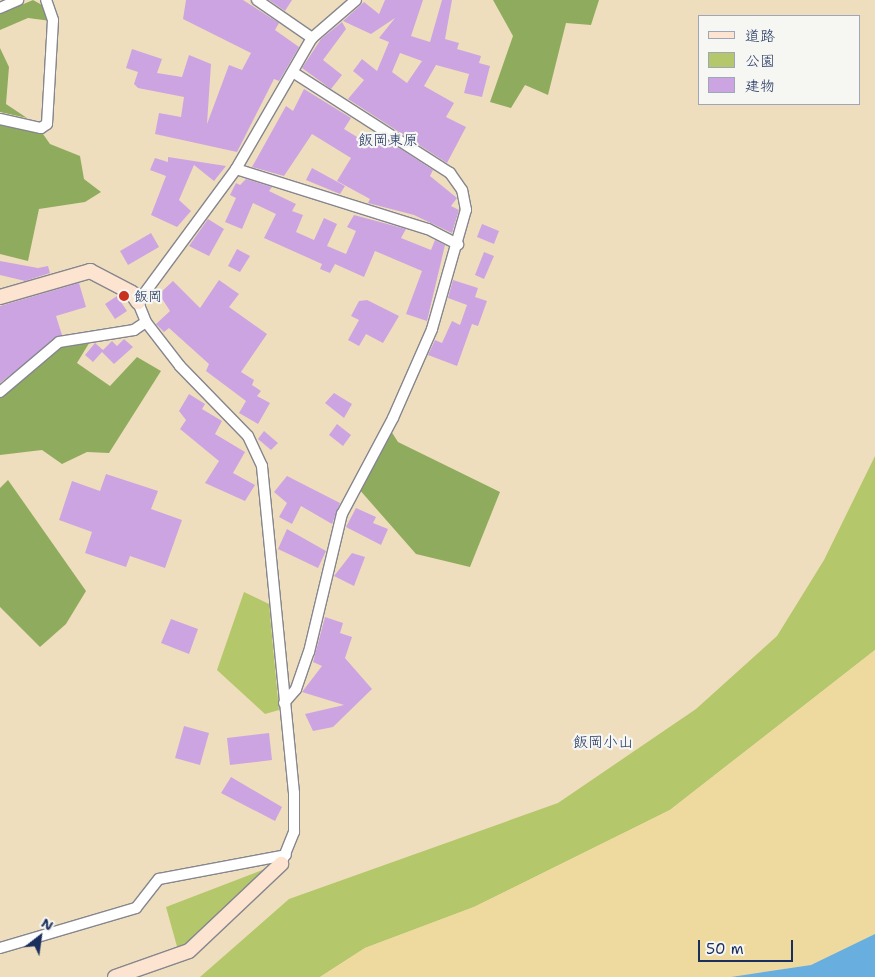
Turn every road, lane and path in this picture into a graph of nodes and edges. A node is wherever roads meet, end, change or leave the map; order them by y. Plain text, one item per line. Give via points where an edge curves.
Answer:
1 (18, 0) edge
2 (46, 0) edge
3 (257, 0) edge
4 (356, 0) edge
5 (0, 8) edge
6 (312, 38) junction
7 (294, 73) junction
8 (0, 119) edge
9 (236, 169) junction
10 (458, 244) junction
11 (0, 297) edge
12 (138, 302) junction
13 (146, 322) junction
14 (0, 392) edge
15 (284, 703) junction
16 (284, 860) junction
17 (0, 948) edge
18 (115, 977) edge

1 - 5 street
2 - 8 street via 53,20 47,124 41,128
3 - 6 street
4 - 6 street
6 - 7 street
7 - 9 street
7 - 10 street via 450,173 466,203
9 - 10 street via 428,229
9 - 12 street
10 - 15 street via 415,370 342,514 309,652 296,689
11 - 12 main road via 90,271 132,293
12 - 13 street
13 - 14 street via 134,330 59,342
13 - 15 street via 180,366 248,436 262,466
15 - 16 street via 294,822
16 - 17 street via 159,879 136,908
16 - 18 main road via 189,951

